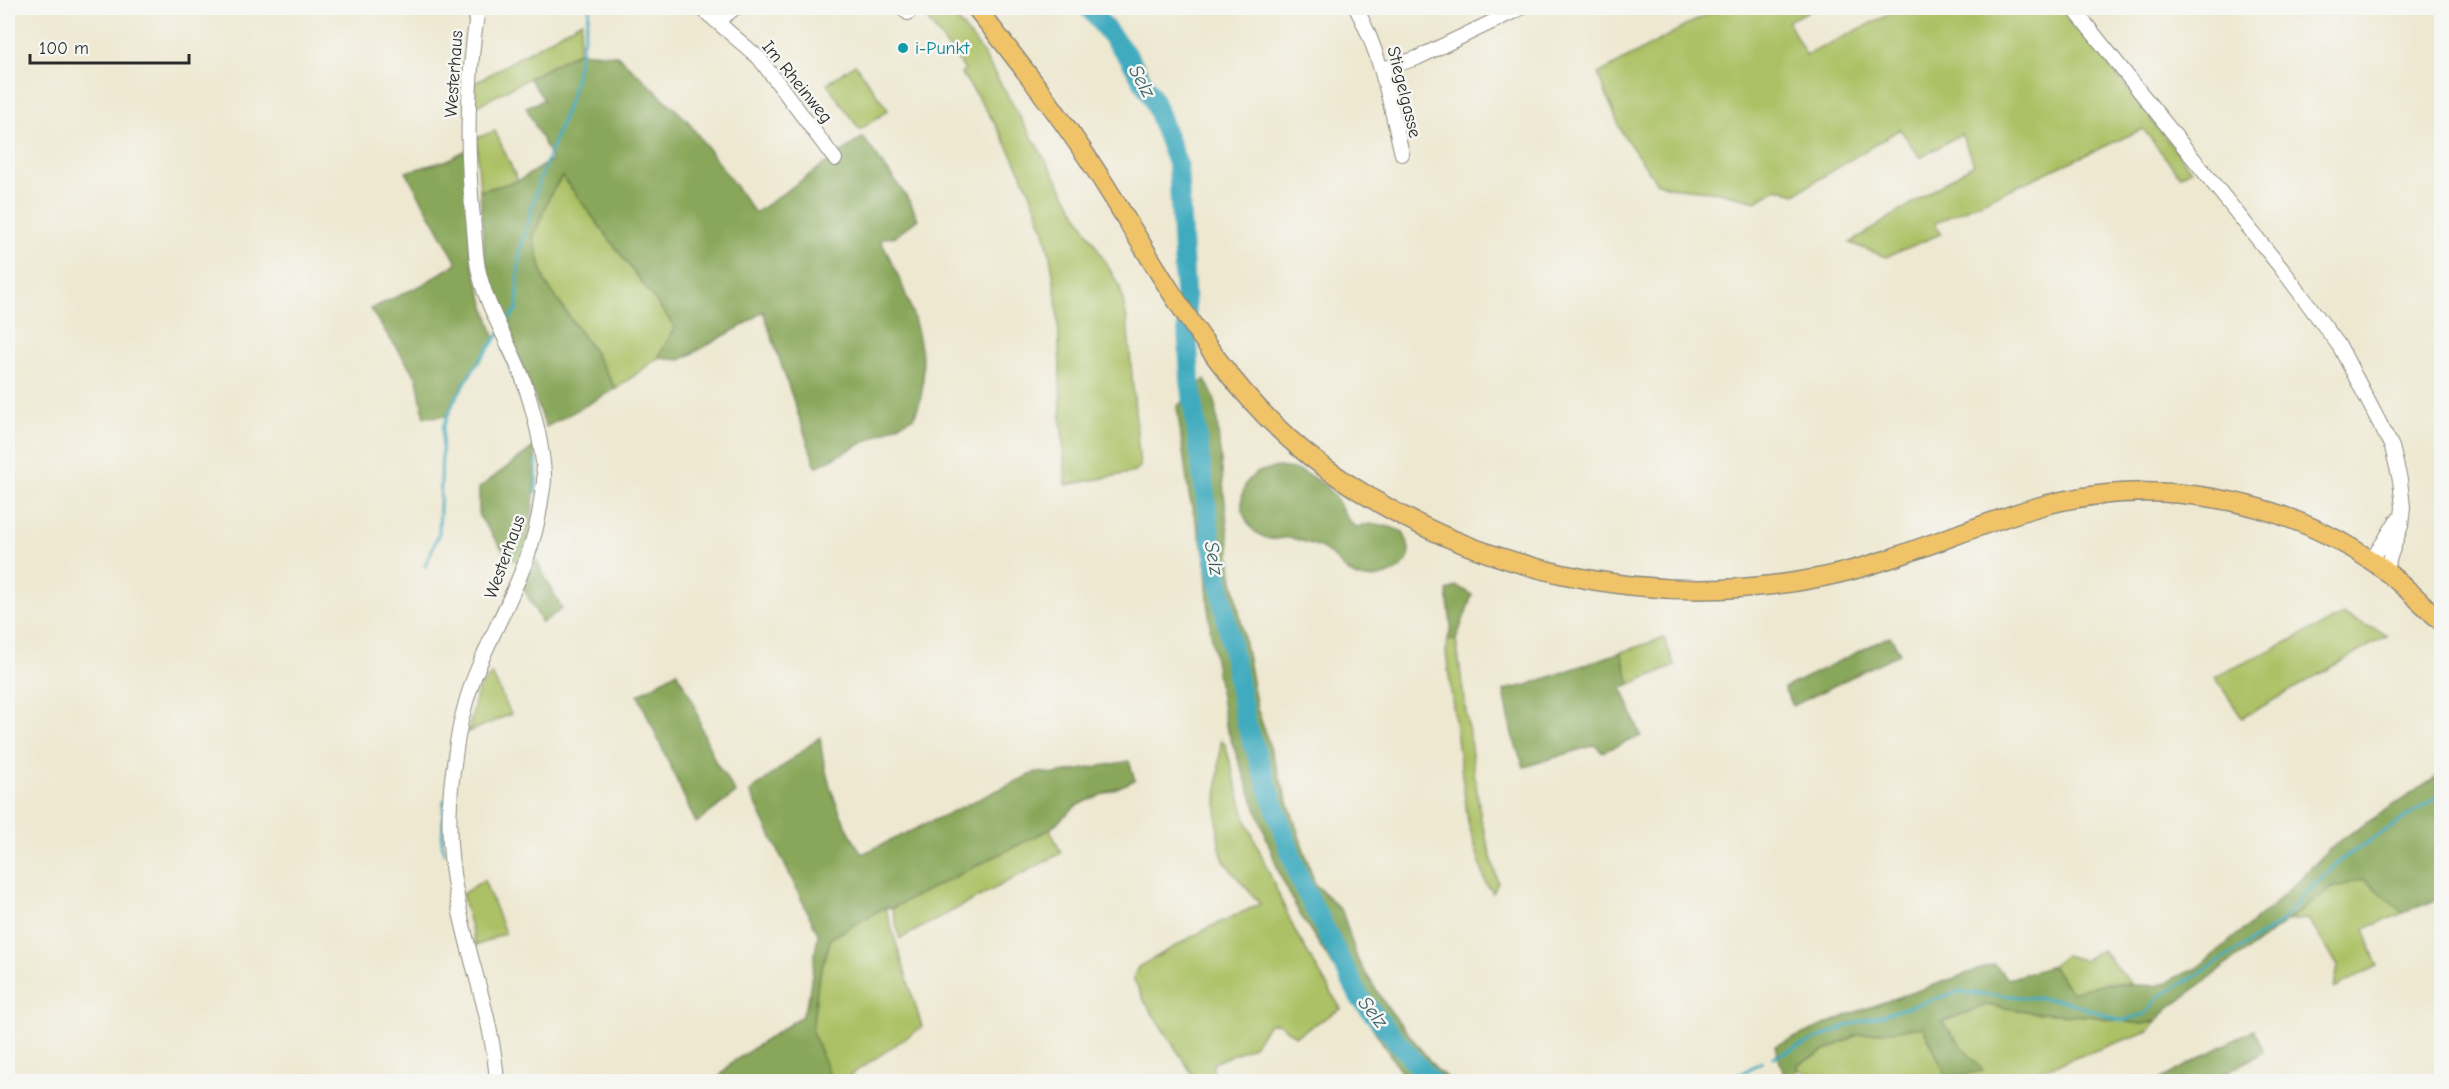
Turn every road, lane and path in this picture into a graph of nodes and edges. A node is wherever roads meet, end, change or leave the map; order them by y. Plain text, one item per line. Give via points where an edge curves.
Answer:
1 (478, 8) edge
2 (701, 8) edge
3 (735, 8) edge
4 (976, 8) edge
5 (1356, 8) edge
6 (1521, 8) edge
7 (2073, 8) edge
8 (718, 21) junction
9 (1383, 69) junction
10 (1402, 154) dead end
11 (835, 159) dead end
12 (2377, 565) junction
13 (2442, 622) edge
14 (497, 1082) edge

1 - 14 street, Westerhaus via 468,103 478,269 522,376 540,435 544,477 539,523 520,581 471,687 454,764 448,830 457,899 488,1017
2 - 8 street, Im Rheinweg
3 - 8 street
4 - 12 main road via 1066,128 1194,330 1231,378 1269,420 1320,464 1369,498 1448,539 1535,569 1607,583 1738,588 1791,583 1854,570 2053,503 2100,494 2148,492 2199,495 2265,510 2331,536
5 - 9 street, Stiegelgasse
6 - 9 street via 1417,58
7 - 12 street via 2340,347 2392,447 2402,497
8 - 11 street, Im Rheinweg via 759,58
9 - 10 street, Stiegelgasse
12 - 13 main road

